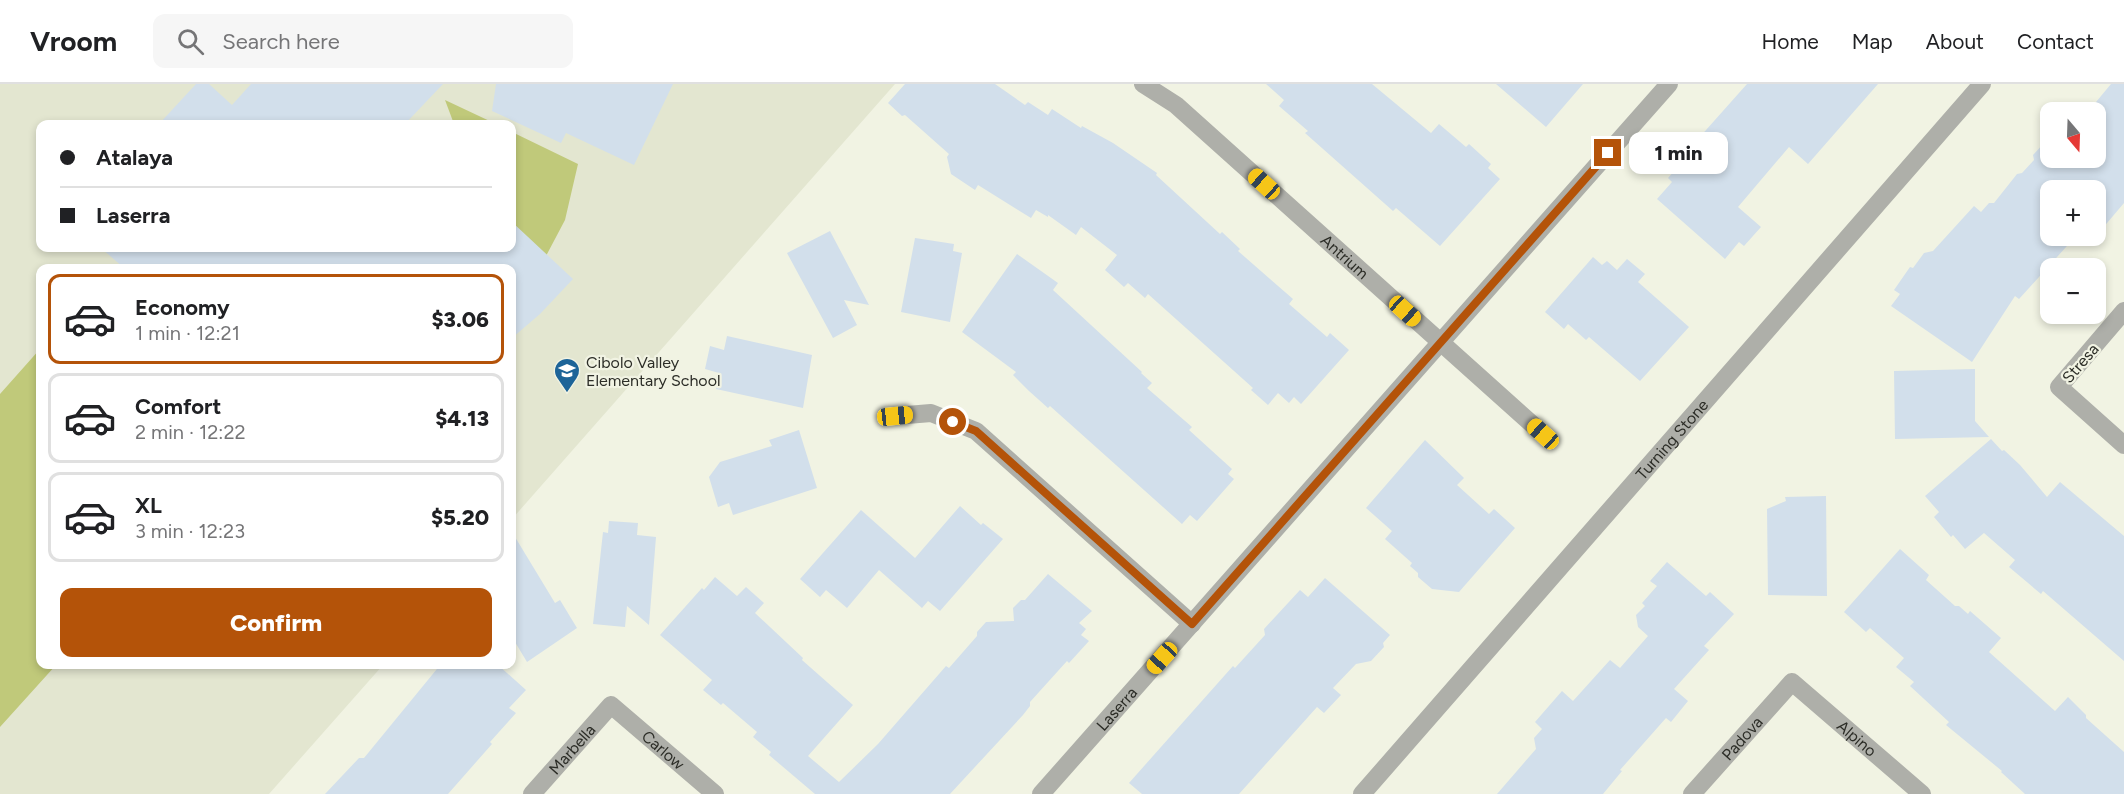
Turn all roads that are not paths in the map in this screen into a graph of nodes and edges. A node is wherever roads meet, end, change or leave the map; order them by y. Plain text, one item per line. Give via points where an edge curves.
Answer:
1 (1143, 84) edge
2 (1669, 84) edge
3 (1982, 84) edge
4 (2124, 311) edge
5 (1440, 343) junction
6 (895, 416) dead end
7 (1543, 434) dead end
8 (2124, 445) edge
9 (1192, 624) junction
10 (1792, 682) joint
11 (611, 705) joint
12 (532, 794) edge
13 (715, 794) edge
14 (1041, 794) edge
15 (1362, 794) edge
16 (1692, 794) edge
17 (1922, 794) edge

1 - 5 street, Antrium via 1176,105
2 - 5 street, Laserra
3 - 15 street, Turning Stone
4 - 8 street, Stresa via 2059,387
5 - 7 street, Antrium
5 - 9 street, Laserra
6 - 9 street via 931,412 976,431
9 - 14 street, Laserra
10 - 16 street, Padova
10 - 17 street, Alpino
11 - 12 street, Marbella
11 - 13 street, Carlow

